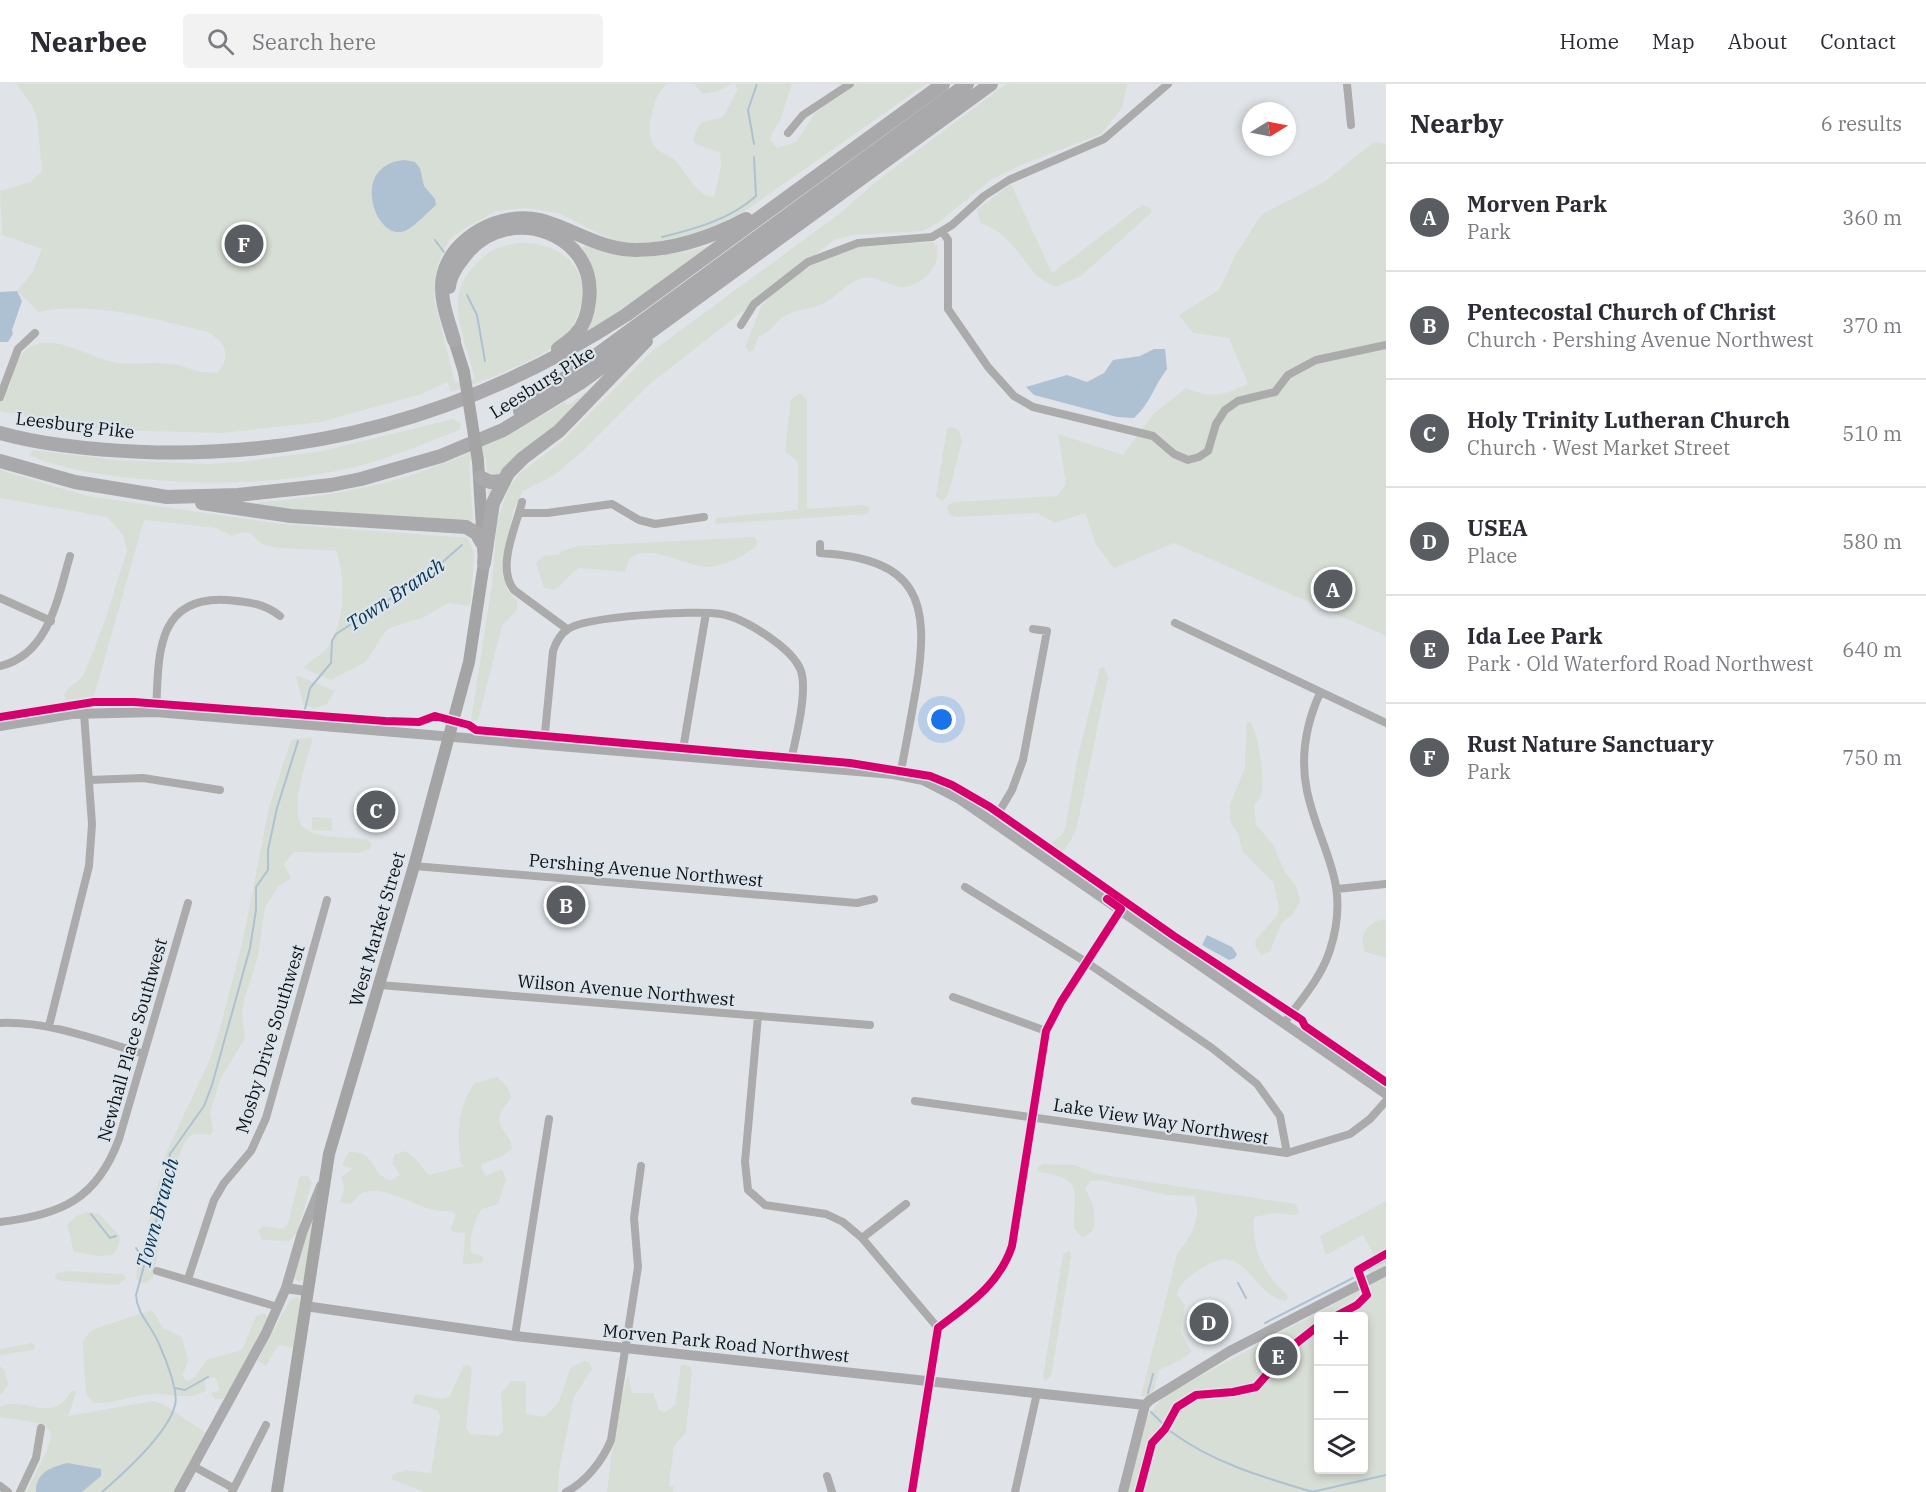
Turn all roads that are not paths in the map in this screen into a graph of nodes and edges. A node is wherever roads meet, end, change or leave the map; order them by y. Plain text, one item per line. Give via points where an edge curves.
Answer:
1 (850, 84) edge
2 (943, 84) edge
3 (967, 84) edge
4 (990, 84) edge
5 (1168, 84) edge
6 (1347, 84) edge
7 (1350, 126) dead end
8 (788, 133) dead end
9 (860, 144) junction
10 (942, 231) junction
11 (741, 325) dead end
12 (655, 328) junction
13 (35, 333) dead end
14 (454, 340) junction
15 (1386, 345) edge
16 (539, 366) junction
17 (0, 397) edge
18 (503, 430) junction
19 (0, 433) edge
20 (0, 461) edge
21 (480, 477) junction
22 (502, 481) junction
23 (167, 497) junction
24 (522, 502) dead end
25 (519, 513) junction
26 (704, 518) dead end
27 (482, 543) junction
28 (820, 544) dead end
29 (70, 556) dead end
30 (484, 563) junction
31 (0, 597) edge
32 (706, 613) junction
33 (280, 615) dead end
34 (51, 621) junction
35 (1176, 623) dead end
36 (567, 629) junction
37 (1033, 629) dead end
38 (0, 666) edge
39 (1320, 693) junction
40 (156, 712) junction
41 (84, 713) junction
42 (1386, 723) edge
43 (0, 726) edge
44 (450, 736) junction
45 (544, 743) junction
46 (682, 755) junction
47 (790, 765) junction
48 (900, 775) junction
49 (89, 780) junction
50 (220, 790) dead end
51 (993, 822) junction
52 (414, 866) junction
53 (1386, 884) edge
54 (965, 887) dead end
55 (1337, 889) junction
56 (874, 899) dead end
57 (327, 900) dead end
58 (188, 903) dead end
59 (1121, 909) junction
60 (1086, 962) junction
61 (380, 985) junction
62 (953, 997) dead end
63 (759, 1016) junction
64 (0, 1023) edge
65 (1284, 1023) junction
66 (870, 1025) dead end
67 (50, 1026) junction
68 (1047, 1031) junction
69 (144, 1053) junction
70 (1386, 1094) edge
71 (915, 1101) dead end
72 (1386, 1101) edge
73 (1032, 1117) junction
74 (549, 1119) dead end
75 (1287, 1154) junction
76 (641, 1166) dead end
77 (323, 1184) junction
78 (906, 1204) dead end
79 (0, 1222) edge
80 (862, 1238) junction
81 (157, 1271) dead end
82 (1386, 1271) edge
83 (188, 1280) junction
84 (286, 1288) junction
85 (306, 1291) junction
86 (305, 1306) junction
87 (278, 1307) junction
88 (938, 1328) junction
89 (515, 1336) junction
90 (624, 1349) junction
91 (930, 1380) junction
92 (1037, 1394) junction
93 (1145, 1405) junction
94 (266, 1425) dead end
95 (41, 1428) dead end
96 (192, 1468) junction
97 (827, 1476) dead end
98 (0, 1486) edge
99 (232, 1491) edge
100 (8, 1492) edge
101 (20, 1492) edge
102 (179, 1492) edge
103 (277, 1492) edge
104 (566, 1492) edge
105 (832, 1492) edge
106 (912, 1492) edge
107 (1015, 1492) edge
108 (1123, 1492) edge

1 - 8 street via 803,115
2 - 9 highway, Leesburg Pike
3 - 18 highway via 521,410
4 - 12 highway, Leesburg Pike
5 - 10 street via 1104,139 1009,180
6 - 7 street
9 - 14 highway via 818,168 753,215 701,240 661,249 621,249 525,218 488,226 454,253 443,276 443,302
9 - 16 highway, Leesburg Pike via 626,315
10 - 11 street via 918,240 858,243 821,255 754,304
10 - 15 street via 948,240 948,309 972,347 1014,396 1033,407 1153,436 1188,460 1208,451 1216,424 1225,410 1238,401 1275,392 1288,375 1316,360
12 - 18 highway, Leesburg Pike via 570,390
12 - 22 highway via 639,350 559,430 523,458
13 - 17 street via 18,350
14 - 16 highway via 448,308 450,281 473,246 496,232 514,228 549,232 582,258 590,296 580,329
14 - 21 main road, West Market Street, bridge via 464,372
16 - 19 highway, Leesburg Pike via 396,422 285,447 219,453 124,451
18 - 23 highway, Leesburg Pike via 441,456 361,479 290,491
20 - 23 highway, Leesburg Pike via 75,482
21 - 22 highway via 490,482
21 - 27 main road, West Market Street
22 - 30 highway via 493,503
23 - 27 highway via 291,516 466,527
24 - 25 street
25 - 26 street via 612,504 639,520 656,524
25 - 36 street via 507,561 508,582
27 - 30 main road, West Market Street
28 - 48 street via 820,553 853,555 897,575 907,586 920,615 923,646
29 - 34 street
30 - 44 main road, West Market Street via 469,662
31 - 34 street
32 - 36 street via 587,622
32 - 46 street
32 - 47 street via 742,622 797,662 803,686
33 - 40 street via 266,605 225,600 199,604 179,615 161,641
34 - 38 street via 30,650
35 - 39 street
36 - 45 street via 553,651
37 - 51 street via 1047,631 1023,760 1012,790
39 - 42 street
39 - 55 street via 1308,725 1305,771 1311,805 1330,856
40 - 41 street
40 - 44 street
41 - 43 street
41 - 49 street
44 - 45 street
44 - 52 main road, West Market Street
45 - 46 street
46 - 47 street
47 - 48 street
48 - 51 street via 941,787
49 - 50 street via 142,778
49 - 67 street via 89,866
51 - 59 street
52 - 56 street, Pershing Avenue Northwest via 857,903
52 - 61 main road, West Market Street
53 - 55 street
54 - 60 street
55 - 65 street via 1334,934 1324,964
57 - 83 street, Mosby Drive Southwest via 266,1118 251,1151 214,1200
58 - 69 street, Newhall Place Southwest
59 - 60 street
59 - 65 street
60 - 68 street
60 - 75 street via 1212,1048 1257,1084 1280,1116
61 - 63 street, Wilson Avenue Northwest
61 - 77 main road, West Market Street
62 - 68 street
63 - 66 street, Wilson Avenue Northwest
63 - 80 street via 744,1176 748,1190 758,1201 772,1207 835,1217
64 - 67 street
65 - 70 street
67 - 69 street
68 - 73 street
69 - 79 street, Newhall Place Southwest via 119,1139 100,1179 79,1198 56,1210
71 - 73 street, Lake View Way Northwest
72 - 75 street, Lake View Way Northwest via 1350,1134
73 - 75 street, Lake View Way Northwest
73 - 88 street via 1007,1261 989,1287
74 - 89 street
76 - 90 street via 634,1218 638,1267
77 - 84 street via 302,1233
77 - 85 main road, West Market Street
78 - 80 street
80 - 88 street
81 - 83 street
82 - 93 street via 1230,1351
83 - 87 street
84 - 85 street
84 - 87 street
85 - 86 main road, West Market Street
86 - 89 street, Morven Park Road Northwest
86 - 103 main road, West Market Street
87 - 96 street
88 - 91 street
89 - 90 street, Morven Park Road Northwest
90 - 91 street, Morven Park Road Northwest
90 - 104 street via 609,1446 600,1462
91 - 92 street, Morven Park Road Northwest
91 - 106 street
92 - 93 street, Morven Park Road Northwest
92 - 107 street
93 - 108 street
94 - 99 street
95 - 101 street via 36,1458
96 - 99 street
96 - 102 street
97 - 105 street
98 - 100 street

